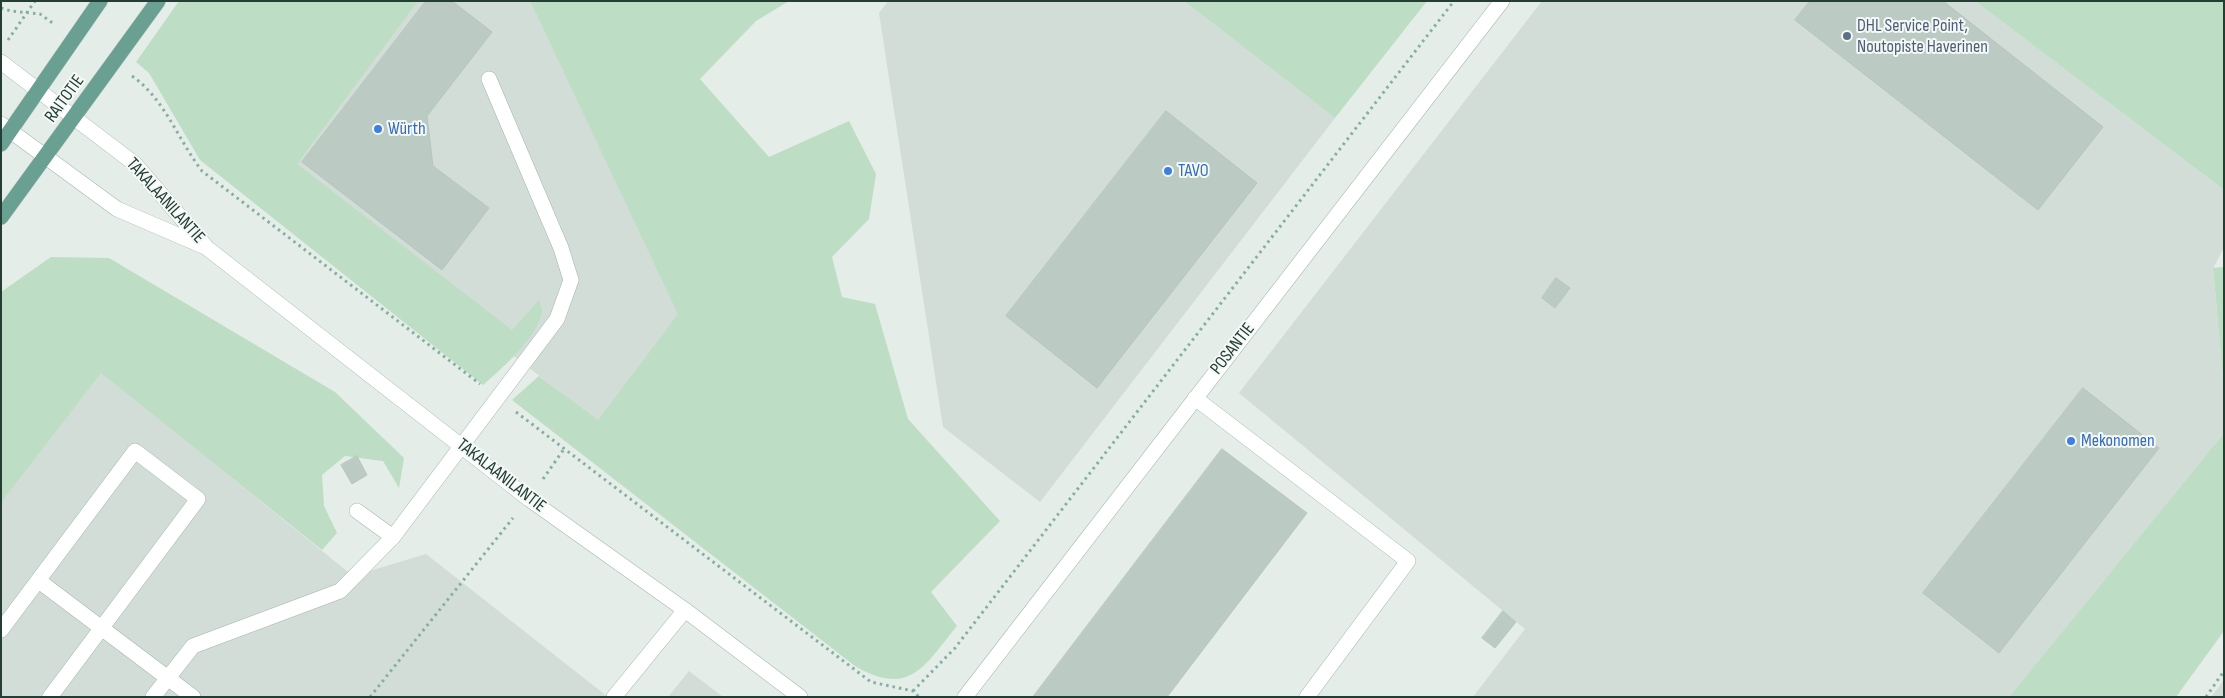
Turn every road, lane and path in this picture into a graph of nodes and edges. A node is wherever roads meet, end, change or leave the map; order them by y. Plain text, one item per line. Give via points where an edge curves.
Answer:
1 (35, 1) edge
2 (100, 1) edge
3 (158, 1) edge
4 (1454, 1) edge
5 (1502, 1) edge
6 (1, 8) edge
7 (27, 13) junction
8 (75, 37) junction
9 (6, 43) dead end
10 (1, 62) edge
11 (114, 64) junction
12 (488, 79) dead end
13 (38, 90) junction
14 (74, 118) junction
15 (6, 127) edge
16 (1, 144) edge
17 (46, 158) junction
18 (1, 217) edge
19 (207, 248) junction
20 (498, 398) junction
21 (1195, 398) junction
22 (462, 446) junction
23 (564, 449) junction
24 (529, 499) junction
25 (357, 511) dead end
26 (393, 537) junction
27 (39, 581) junction
28 (685, 610) junction
29 (103, 627) junction
30 (1, 630) edge
31 (2224, 672) edge
32 (169, 677) junction
33 (913, 691) junction
34 (50, 697) edge
35 (153, 697) edge
36 (193, 697) edge
37 (370, 697) edge
38 (614, 697) edge
39 (800, 697) edge
40 (920, 697) edge
41 (965, 697) edge
42 (1307, 697) edge
43 (2206, 697) edge

1 - 7 path
2 - 8 main road, RAITOTIE
3 - 11 main road, RAITOTIE
4 - 33 path via 955,648
5 - 21 street, POSANTIE
6 - 7 path
7 - 8 path via 40,14
7 - 9 path
8 - 13 main road, RAITOTIE
10 - 13 street, TAKALAANILANTIE
11 - 14 main road, RAITOTIE
11 - 20 path via 141,82 202,171
12 - 20 street via 561,248 571,280 557,319
13 - 14 street, TAKALAANILANTIE
13 - 15 main road, RAITOTIE
14 - 17 main road, RAITOTIE
14 - 19 street, TAKALAANILANTIE via 135,164
15 - 16 main road, RAITOTIE
15 - 17 street, TAKALAANILANTIE
17 - 18 main road, RAITOTIE
17 - 19 street, TAKALAANILANTIE via 117,209
19 - 22 street, TAKALAANILANTIE
20 - 22 street
20 - 23 path
21 - 41 street, POSANTIE
21 - 42 street via 1408,561
22 - 24 street, TAKALAANILANTIE
22 - 26 street
23 - 24 path
23 - 33 path via 871,682
24 - 28 street, TAKALAANILANTIE
24 - 37 path
25 - 26 street
26 - 32 street via 340,591 193,646
27 - 29 street
27 - 29 street via 135,452 198,499
27 - 30 street
28 - 38 street
28 - 39 street, TAKALAANILANTIE
29 - 32 street
29 - 34 street
31 - 43 path
32 - 35 street
32 - 36 street
33 - 40 path

